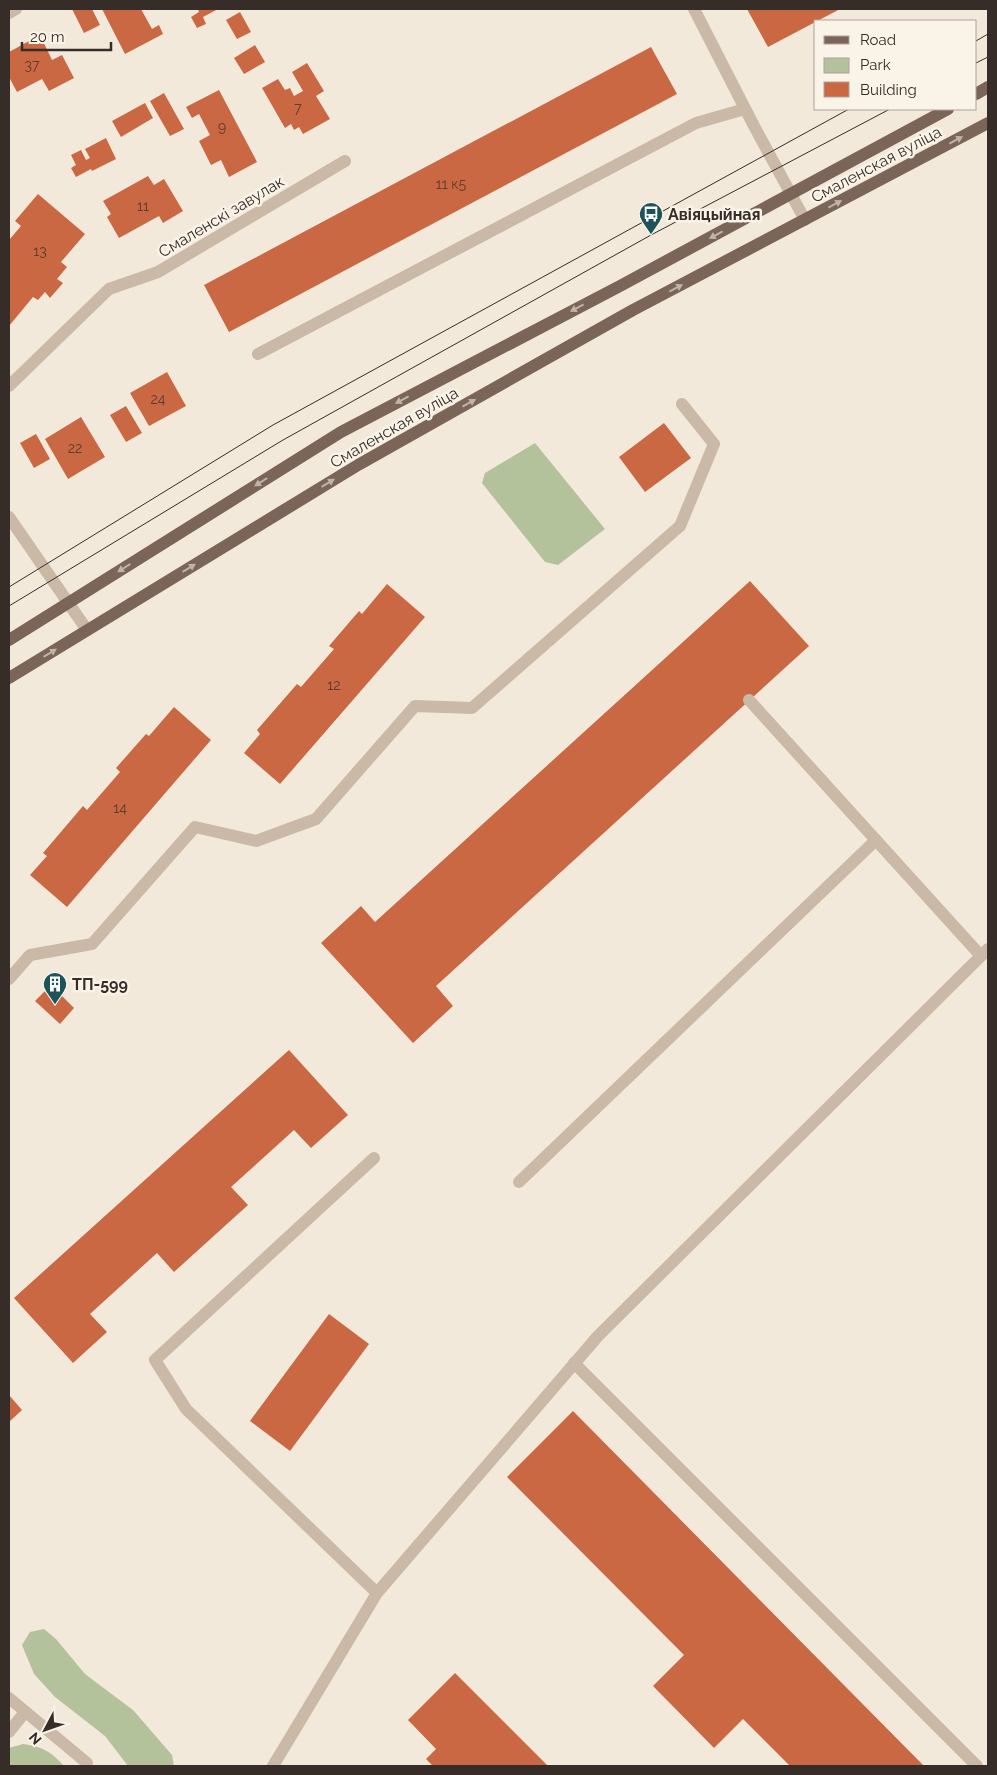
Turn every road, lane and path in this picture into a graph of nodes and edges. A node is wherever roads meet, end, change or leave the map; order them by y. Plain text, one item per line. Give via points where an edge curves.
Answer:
1 (16, 9) edge
2 (694, 9) edge
3 (9, 13) edge
4 (988, 87) edge
5 (977, 93) edge
6 (745, 109) junction
7 (946, 110) edge
8 (988, 123) edge
9 (345, 161) dead end
10 (790, 193) junction
11 (805, 220) junction
12 (258, 354) dead end
13 (9, 386) edge
14 (682, 404) dead end
15 (9, 517) edge
16 (69, 602) junction
17 (87, 630) junction
18 (9, 640) edge
19 (9, 678) edge
20 (749, 700) dead end
21 (876, 840) junction
22 (984, 953) edge
23 (9, 979) edge
24 (374, 1158) dead end
25 (519, 1182) dead end
26 (574, 1364) junction
27 (378, 1593) junction
28 (9, 1698) edge
29 (25, 1712) junction
30 (9, 1732) edge
31 (87, 1762) dead end
32 (273, 1766) edge
33 (976, 1766) edge

1 - 3 street
2 - 6 street
4 - 5 main road
6 - 10 street
6 - 12 street via 696,123
7 - 10 main road, Смаленская вуліца
11 -> 8 main road, Смаленская вуліца
9 - 13 street, Смаленскі завулак via 158,272 109,289
10 - 11 street, Смаленская вуліца
10 -> 16 main road, Смаленская вуліца via 341,432
17 -> 11 main road, Смаленская вуліца via 358,465 633,310
14 - 23 street via 714,444 680,526 472,708 415,706 316,819 256,841 195,827 92,944 30,955
15 - 16 street
16 - 17 street
16 - 18 main road, Смаленская вуліца
19 -> 17 main road, Смаленская вуліца
20 - 21 street
21 - 22 street
21 - 25 street
22 - 26 street via 598,1336
24 - 27 street via 155,1360 186,1408
26 - 27 street
26 - 33 street
27 - 32 street
28 - 29 street
29 - 30 street
29 - 31 street

